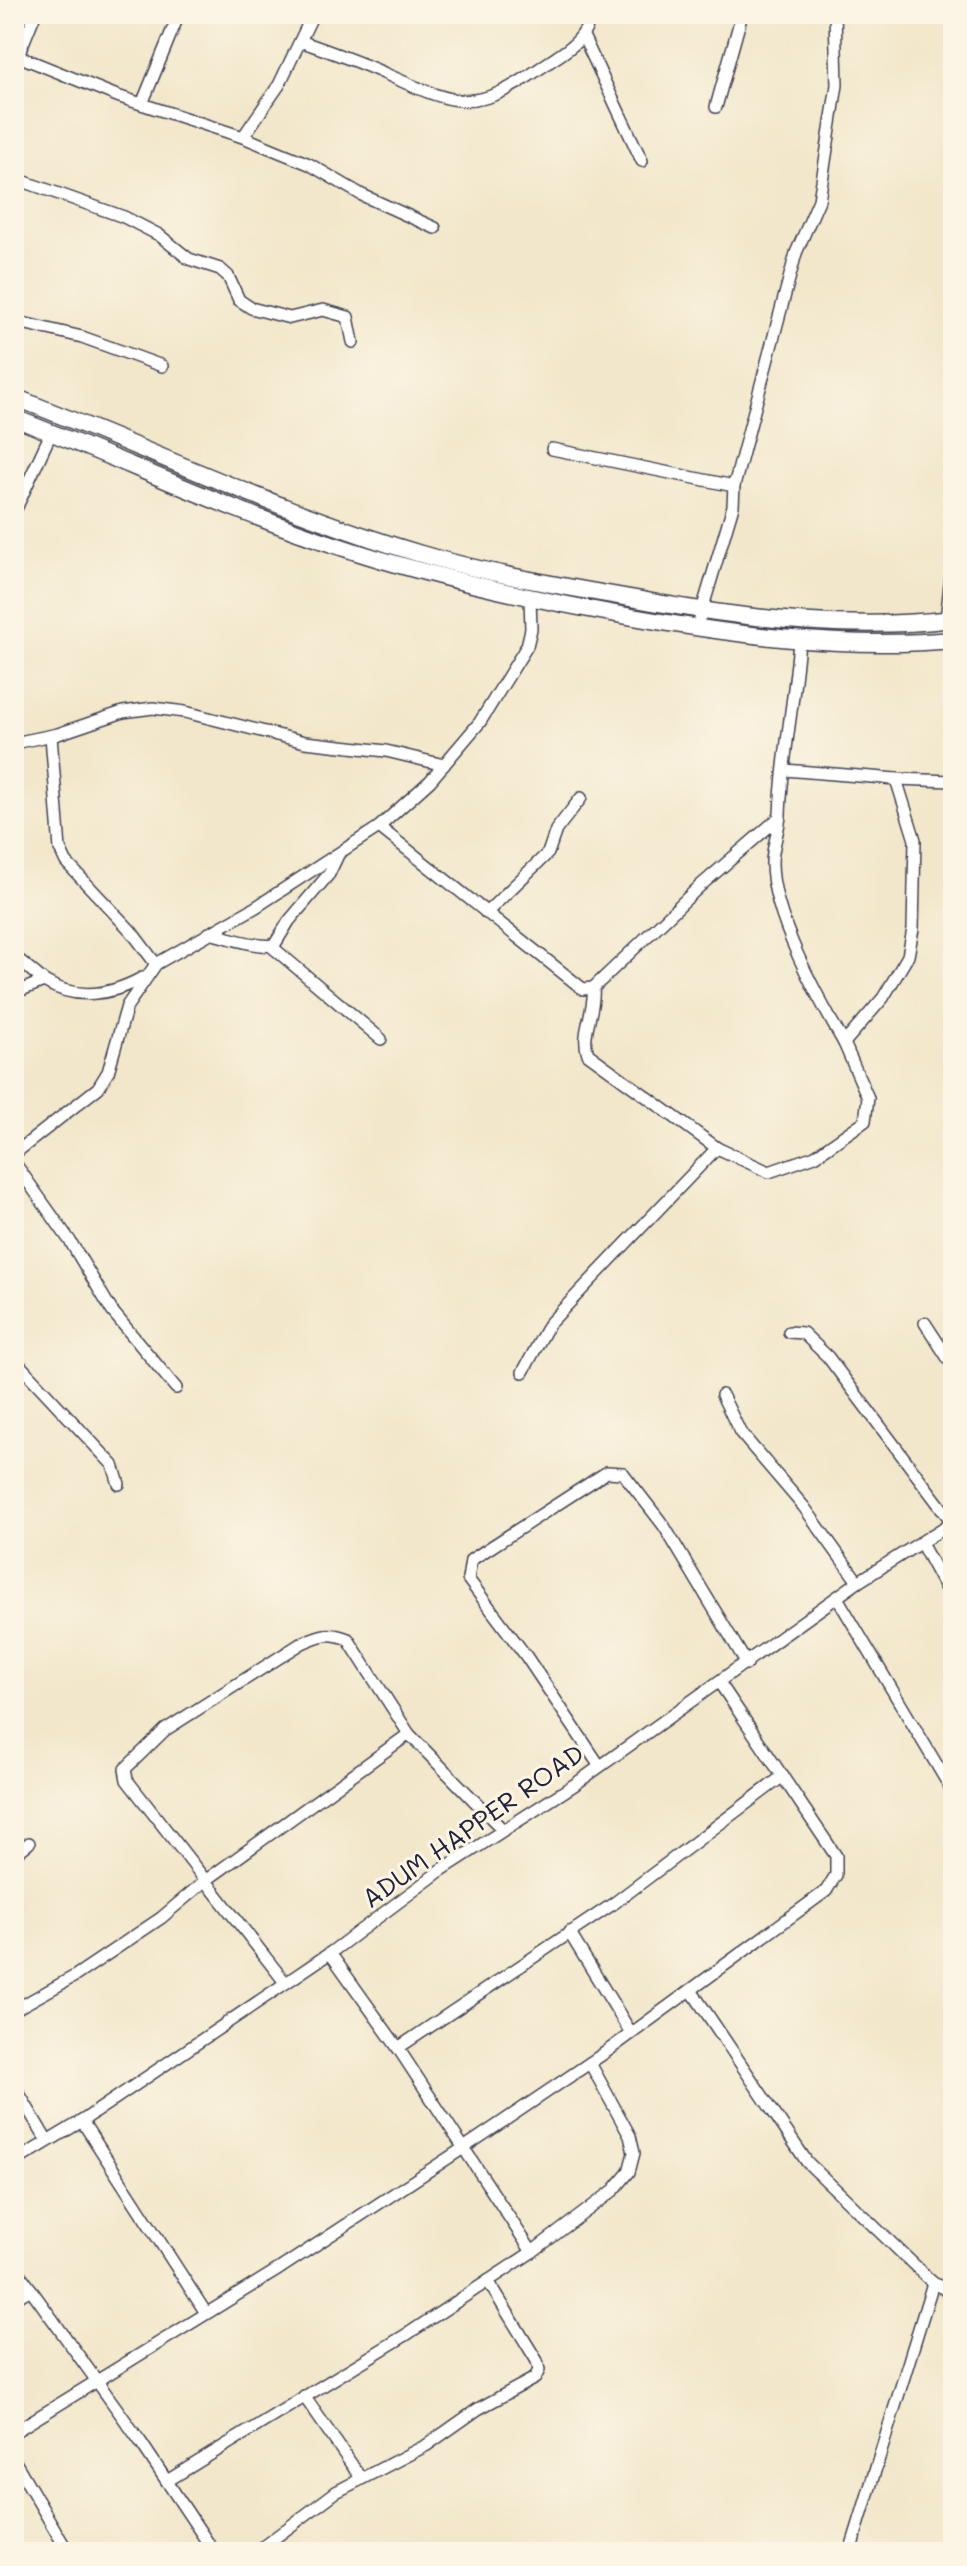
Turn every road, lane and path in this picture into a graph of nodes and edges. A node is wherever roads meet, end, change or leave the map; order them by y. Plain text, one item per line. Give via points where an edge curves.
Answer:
1 (35, 14) edge
2 (179, 14) edge
3 (313, 14) edge
4 (593, 14) edge
5 (742, 14) edge
6 (835, 14) edge
7 (584, 38) junction
8 (303, 42) junction
9 (16, 61) edge
10 (142, 104) junction
11 (716, 107) dead end
12 (243, 137) junction
13 (642, 161) dead end
14 (14, 178) edge
15 (435, 228) dead end
16 (14, 321) edge
17 (353, 342) dead end
18 (162, 366) dead end
19 (14, 397) edge
20 (14, 418) edge
21 (51, 433) junction
22 (552, 449) dead end
23 (734, 486) junction
24 (14, 513) edge
25 (953, 558) edge
26 (530, 598) junction
27 (702, 611) junction
28 (950, 619) edge
29 (696, 629) junction
30 (799, 640) junction
31 (953, 640) edge
32 (51, 736) junction
33 (14, 743) edge
34 (444, 765) junction
35 (785, 770) junction
36 (896, 779) junction
37 (953, 781) edge
38 (581, 798) dead end
39 (780, 817) junction
40 (379, 827) junction
41 (339, 853) junction
42 (486, 913) junction
43 (208, 933) junction
44 (271, 946) junction
45 (14, 956) edge
46 (156, 964) junction
47 (145, 976) junction
48 (44, 981) junction
49 (593, 988) junction
50 (14, 993) edge
51 (381, 1039) dead end
52 (844, 1043) junction
53 (717, 1148) junction
54 (14, 1154) edge
55 (14, 1162) edge
56 (925, 1323) dead end
57 (789, 1332) dead end
58 (14, 1359) edge
59 (953, 1366) edge
60 (523, 1372) dead end
61 (176, 1388) dead end
62 (722, 1395) dead end
63 (119, 1484) dead end
64 (953, 1522) edge
65 (921, 1543) junction
66 (858, 1582) junction
67 (838, 1599) junction
68 (953, 1602) edge
69 (747, 1664) junction
70 (719, 1682) junction
71 (409, 1734) junction
72 (599, 1765) junction
73 (783, 1776) junction
74 (953, 1792) edge
75 (502, 1829) junction
76 (29, 1843) dead end
77 (14, 1855) edge
78 (205, 1881) junction
79 (569, 1932) junction
80 (330, 1953) junction
81 (284, 1981) junction
82 (691, 1990) junction
83 (14, 2010) edge
84 (631, 2033) junction
85 (398, 2048) junction
86 (590, 2063) junction
87 (14, 2085) edge
88 (82, 2121) junction
89 (47, 2141) junction
90 (462, 2149) junction
91 (14, 2162) edge
92 (532, 2252) junction
93 (14, 2266) edge
94 (488, 2281) junction
95 (933, 2283) junction
96 (31, 2289) junction
97 (953, 2293) edge
98 (14, 2299) edge
99 (206, 2313) junction
100 (95, 2380) junction
101 (304, 2396) junction
102 (14, 2432) edge
103 (14, 2460) edge
104 (361, 2478) junction
105 (167, 2481) junction
106 (68, 2552) edge
107 (214, 2552) edge
108 (256, 2552) edge
109 (850, 2552) edge

1 - 9 street
2 - 10 street
3 - 8 street
4 - 7 street
5 - 11 street
6 - 23 street via 837,85 819,200 796,253
7 - 8 street via 509,88 472,100 430,96
7 - 13 street
8 - 12 street
9 - 10 street
10 - 12 street
12 - 15 street
14 - 17 street via 159,235 189,259 220,269 239,300 251,308 290,318 323,310 348,317
16 - 18 street via 71,334
19 - 27 street via 336,526 421,554
20 - 21 street
21 - 24 street
21 - 26 street via 331,544 418,572
22 - 23 street
23 - 27 street
25 - 28 street
26 - 29 street
26 - 34 street via 527,646 480,722
27 - 28 street via 830,623
27 - 29 street
29 - 30 street
30 - 31 street
30 - 35 street
32 - 33 street
32 - 34 street via 123,712 153,708 305,742 386,751
32 - 46 street via 60,849
34 - 40 street
35 - 36 street
35 - 39 street via 779,785
36 - 37 street
36 - 52 street via 915,840 908,956 883,998
38 - 42 street via 556,830 548,853
39 - 49 street
39 - 52 street via 772,863 787,924 806,977
40 - 41 street
40 - 42 street
41 - 43 street
41 - 44 street via 329,874
42 - 49 street via 574,985
43 - 44 street
43 - 46 street
44 - 51 street
45 - 48 street
46 - 47 street
47 - 48 street via 97,995
47 - 54 street via 127,1006 108,1072 98,1088
48 - 50 street
49 - 53 street via 588,1054
52 - 53 street via 868,1098 865,1121 815,1156 769,1172
53 - 60 street via 549,1324
55 - 61 street via 112,1311
56 - 59 street
57 - 64 street via 803,1333 828,1357
58 - 63 street via 113,1465
62 - 66 street via 740,1432
64 - 65 street, ADUM HAPPER ROAD
65 - 66 street, ADUM HAPPER ROAD
65 - 68 street
66 - 67 street, ADUM HAPPER ROAD
67 - 69 street, ADUM HAPPER ROAD
67 - 74 street
69 - 70 street, ADUM HAPPER ROAD
69 - 72 street via 672,1537 623,1473 607,1472 471,1560 468,1579
70 - 72 street, ADUM HAPPER ROAD
70 - 73 street
71 - 75 street
71 - 78 street
71 - 78 street via 348,1639 321,1634 165,1730 125,1769 127,1780
72 - 75 street, ADUM HAPPER ROAD
73 - 79 street
73 - 82 street via 836,1856 836,1875 826,1891
75 - 80 street, ADUM HAPPER ROAD
76 - 77 street
78 - 81 street
78 - 83 street via 147,1928
79 - 84 street
79 - 85 street
80 - 81 street, ADUM HAPPER ROAD
80 - 85 street
81 - 88 street, ADUM HAPPER ROAD
82 - 84 street
82 - 95 street via 807,2162
84 - 86 street
85 - 90 street
86 - 90 street
86 - 92 street via 630,2136 634,2153 629,2172 614,2190
87 - 89 street
88 - 89 street, ADUM HAPPER ROAD
88 - 99 street
89 - 91 street, ADUM HAPPER ROAD
90 - 92 street
90 - 99 street
92 - 94 street
93 - 96 street
94 - 101 street
94 - 104 street via 537,2361 535,2378 427,2445
95 - 97 street
95 - 109 street
96 - 98 street
96 - 100 street
99 - 100 street
100 - 102 street
100 - 105 street
101 - 104 street
101 - 105 street
103 - 106 street
104 - 108 street
105 - 107 street

